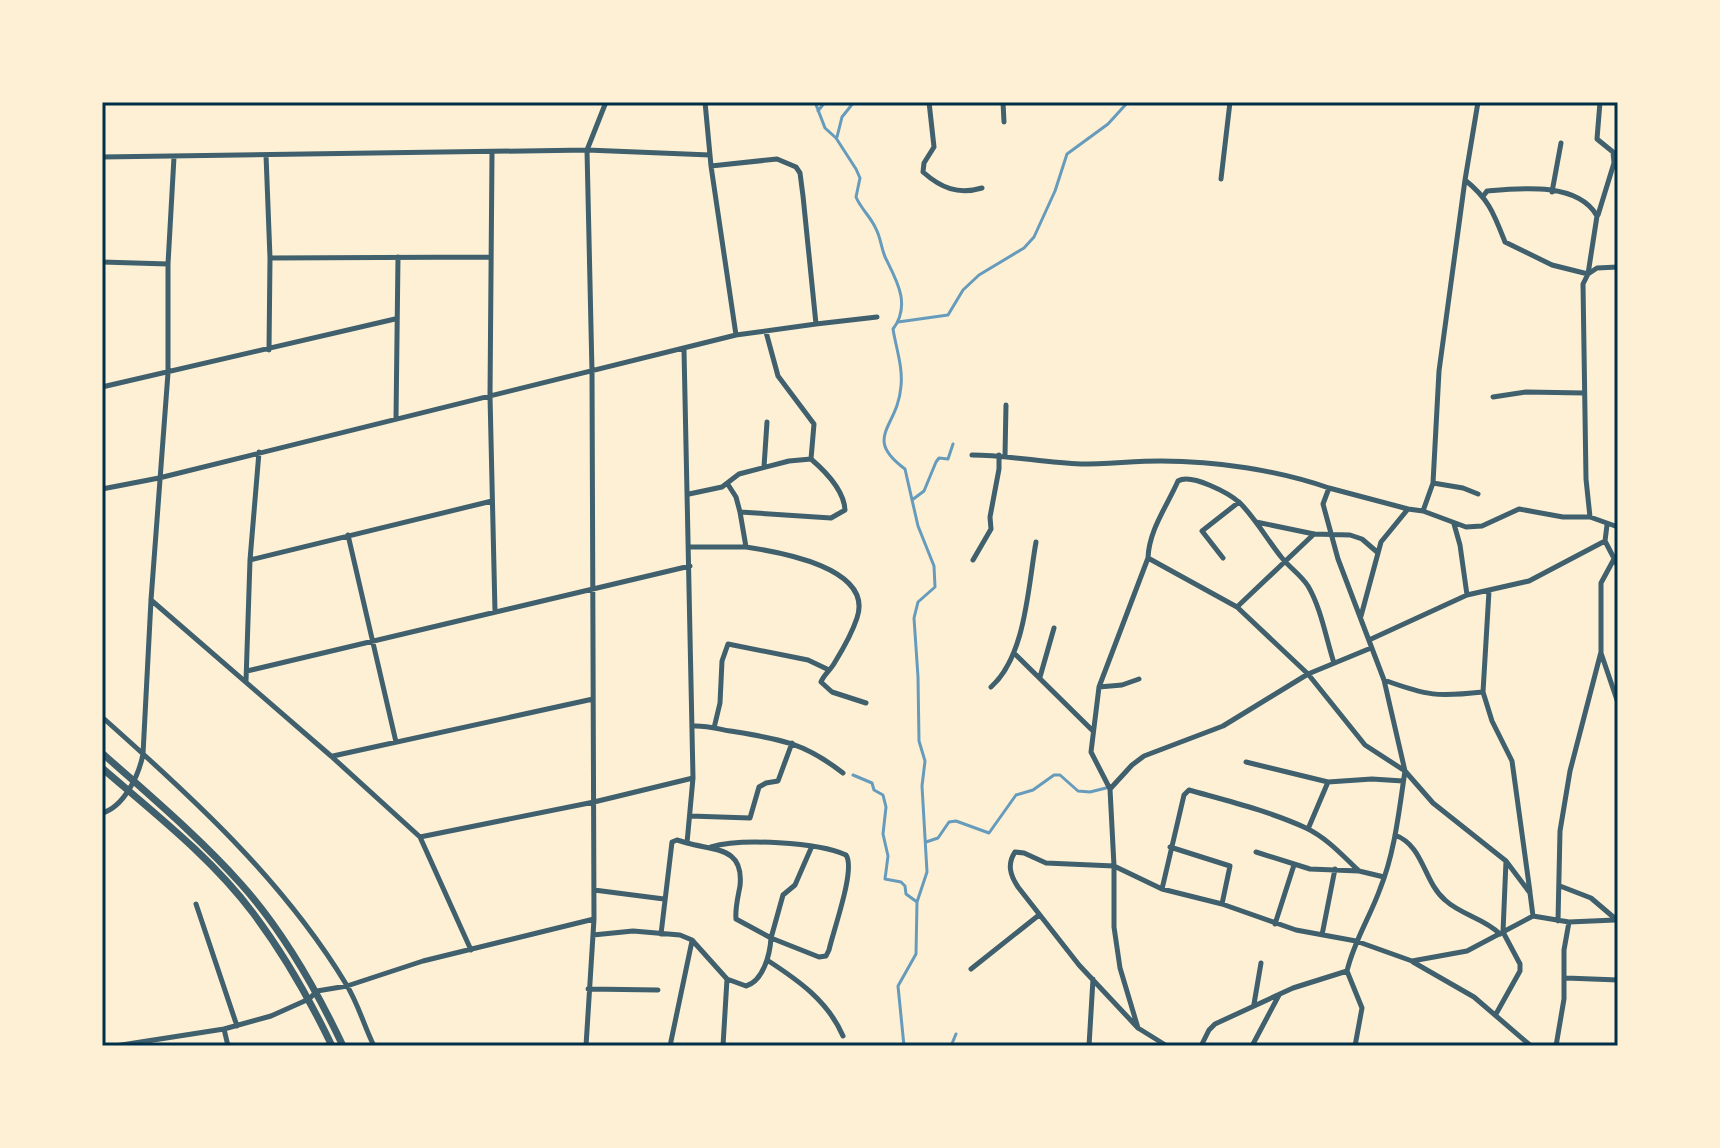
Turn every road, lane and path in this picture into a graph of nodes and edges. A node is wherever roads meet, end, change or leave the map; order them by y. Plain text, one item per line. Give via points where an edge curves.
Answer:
1 (606, 102) edge
2 (705, 102) edge
3 (929, 102) edge
4 (1003, 102) edge
5 (1230, 102) edge
6 (1478, 102) edge
7 (1600, 102) edge
8 (1004, 122) dead end
9 (1561, 143) dead end
10 (587, 150) junction
11 (492, 153) junction
12 (266, 155) junction
13 (710, 155) junction
14 (102, 157) edge
15 (174, 157) junction
16 (711, 166) junction
17 (1221, 179) dead end
18 (1465, 180) junction
19 (982, 188) dead end
20 (1552, 192) junction
21 (1484, 195) junction
22 (1597, 216) junction
23 (398, 257) junction
24 (491, 257) junction
25 (270, 258) junction
26 (102, 262) edge
27 (168, 264) junction
28 (1618, 267) edge
29 (1588, 274) junction
30 (877, 317) dead end
31 (395, 319) junction
32 (816, 324) junction
33 (766, 332) junction
34 (736, 335) junction
35 (269, 350) junction
36 (684, 350) junction
37 (592, 372) junction
38 (168, 373) junction
39 (102, 387) edge
40 (1584, 393) junction
41 (490, 396) junction
42 (1493, 397) dead end
43 (1006, 405) dead end
44 (396, 418) junction
45 (767, 422) dead end
46 (259, 451) junction
47 (972, 455) dead end
48 (1002, 455) junction
49 (811, 459) junction
50 (764, 467) junction
51 (159, 478) junction
52 (727, 483) junction
53 (1433, 483) junction
54 (1329, 488) junction
55 (102, 489) edge
56 (689, 494) junction
57 (1478, 494) dead end
58 (492, 501) junction
59 (1239, 502) junction
60 (1408, 509) junction
61 (1423, 511) junction
62 (740, 512) junction
63 (1590, 517) junction
64 (1254, 521) junction
65 (1454, 524) junction
66 (1607, 525) junction
67 (1618, 527) edge
68 (1314, 534) junction
69 (348, 535) junction
70 (1332, 535) junction
71 (1605, 541) junction
72 (1036, 542) dead end
73 (690, 547) junction
74 (746, 547) junction
75 (1377, 552) junction
76 (1148, 558) junction
77 (1223, 558) dead end
78 (1614, 559) junction
79 (250, 560) junction
80 (973, 560) dead end
81 (1285, 562) junction
82 (690, 566) junction
83 (1618, 566) edge
84 (593, 589) junction
85 (1489, 591) junction
86 (1467, 595) junction
87 (151, 600) junction
88 (1237, 607) junction
89 (495, 612) junction
90 (1361, 617) junction
91 (1054, 628) dead end
92 (1369, 640) junction
93 (374, 641) junction
94 (1371, 648) junction
95 (1601, 652) junction
96 (1014, 653) junction
97 (1334, 663) junction
98 (829, 670) junction
99 (247, 671) junction
100 (1308, 674) junction
101 (1040, 678) junction
102 (1139, 679) dead end
103 (1384, 680) junction
104 (246, 682) junction
105 (991, 687) dead end
106 (1099, 687) junction
107 (1483, 692) junction
108 (593, 699) junction
109 (866, 703) dead end
110 (1618, 703) edge
111 (102, 717) edge
112 (692, 726) junction
113 (714, 728) junction
114 (1092, 730) junction
115 (396, 742) junction
116 (792, 742) junction
117 (102, 753) edge
118 (143, 754) junction
119 (331, 756) junction
120 (1246, 762) dead end
121 (102, 768) edge
122 (1405, 771) junction
123 (843, 773) dead end
124 (693, 778) junction
125 (132, 780) junction
126 (1403, 781) junction
127 (1328, 782) junction
128 (1110, 789) junction
129 (127, 790) junction
130 (594, 802) junction
131 (102, 813) edge
132 (690, 816) junction
133 (1308, 829) junction
134 (1395, 835) junction
135 (420, 837) junction
136 (687, 843) junction
137 (812, 846) junction
138 (1170, 847) junction
139 (710, 848) junction
140 (1256, 852) dead end
141 (1506, 861) junction
142 (1294, 865) junction
143 (1114, 866) junction
144 (1335, 869) junction
145 (1359, 871) junction
146 (1384, 877) junction
147 (1560, 886) junction
148 (1162, 889) junction
149 (594, 890) junction
150 (1530, 893) junction
151 (665, 899) junction
152 (196, 904) dead end
153 (1222, 904) junction
154 (1039, 915) junction
155 (1533, 916) junction
156 (594, 919) junction
157 (1616, 920) edge
158 (1558, 921) junction
159 (1569, 922) junction
160 (1275, 924) junction
161 (1502, 933) junction
162 (661, 934) junction
163 (593, 935) junction
164 (1322, 935) junction
165 (771, 938) junction
166 (692, 940) junction
167 (1356, 941) junction
168 (471, 950) junction
169 (767, 960) junction
170 (1412, 961) junction
171 (1261, 963) dead end
172 (971, 969) dead end
173 (1347, 971) junction
174 (1566, 978) junction
175 (727, 979) junction
176 (1093, 979) junction
177 (1618, 980) edge
178 (347, 986) junction
179 (588, 989) junction
180 (658, 990) dead end
181 (317, 991) junction
182 (1280, 994) junction
183 (309, 999) junction
184 (1254, 1005) junction
185 (1496, 1014) junction
186 (237, 1026) junction
187 (1138, 1028) junction
188 (224, 1029) junction
189 (843, 1036) dead end
190 (115, 1046) edge
191 (228, 1046) edge
192 (332, 1046) edge
193 (343, 1046) edge
194 (374, 1046) edge
195 (586, 1046) edge
196 (670, 1046) edge
197 (723, 1046) edge
198 (1089, 1046) edge
199 (1167, 1046) edge
200 (1201, 1046) edge
201 (1252, 1046) edge
202 (1355, 1046) edge
203 (1531, 1046) edge
204 (1556, 1046) edge

1 - 10 street
2 - 13 street
3 - 19 street via 934,147 923,172 959,192
4 - 8 street
5 - 17 street
6 - 18 street
7 - 22 street via 1597,139 1613,152 1614,163
9 - 20 street
10 - 11 street
10 - 13 street
10 - 37 street
11 - 12 street
11 - 24 street
12 - 15 street
12 - 25 street
13 - 16 street
14 - 15 street
15 - 27 street
16 - 32 street via 777,159 796,167
16 - 34 street
18 - 21 street
18 - 53 street via 1439,371
20 - 21 street via 1514,188
20 - 22 street via 1574,195
21 - 29 street via 1505,242 1552,265
22 - 29 street
23 - 24 street
23 - 25 street
23 - 31 street
24 - 41 street
25 - 35 street
26 - 27 street
27 - 38 street
28 - 29 street
29 - 40 street via 1583,284
30 - 32 street
31 - 35 street
31 - 44 street
32 - 33 street
33 - 34 street
33 - 49 street via 778,376 814,424
34 - 36 street
35 - 38 street
36 - 37 street
36 - 56 street
37 - 41 street
37 - 84 street
38 - 39 street
38 - 51 street
40 - 42 street
40 - 63 street
41 - 44 street
41 - 58 street
43 - 48 street
44 - 46 street
45 - 50 street
46 - 51 street
46 - 79 street
47 - 48 street
48 - 54 street via 1081,464 1223,465
48 - 80 street via 991,529
49 - 50 street
49 - 62 street via 839,492 845,510 840,514 831,518
50 - 52 street
51 - 55 street
51 - 87 street
52 - 56 street
52 - 62 street
53 - 57 street
53 - 61 street
54 - 60 street
54 - 70 street via 1323,504
56 - 73 street
58 - 69 street
58 - 89 street
59 - 64 street
59 - 76 street via 1212,487 1178,481 1151,538
59 - 77 street via 1202,531
60 - 61 street
60 - 75 street
61 - 65 street
62 - 74 street
63 - 65 street via 1519,509 1482,526
63 - 66 street
64 - 68 street
64 - 81 street
65 - 86 street
66 - 67 street
66 - 71 street
68 - 70 street
68 - 81 street
69 - 79 street
69 - 93 street
70 - 75 street via 1362,539
70 - 90 street
71 - 78 street
71 - 85 street via 1529,581
72 - 96 street
73 - 74 street
73 - 82 street
74 - 98 street via 819,566 854,588 860,606 857,620
75 - 90 street
76 - 88 street
76 - 106 street
78 - 83 street
78 - 95 street via 1600,590
79 - 99 street
81 - 88 street
81 - 97 street via 1312,594
82 - 84 street
82 - 112 street
84 - 89 street
84 - 108 street
85 - 86 street
85 - 107 street
86 - 92 street
87 - 104 street
87 - 118 street
88 - 100 street
89 - 93 street
90 - 92 street
91 - 101 street
92 - 94 street
93 - 99 street
93 - 115 street
94 - 97 street
94 - 103 street
95 - 110 street
95 - 147 street via 1570,771 1560,831
96 - 101 street
96 - 105 street
97 - 100 street
98 - 109 street via 823,686
98 - 113 street via 808,660 728,644
99 - 104 street
100 - 122 street via 1365,745
100 - 128 street via 1223,726 1139,759
101 - 114 street
102 - 106 street
103 - 107 street via 1439,697
103 - 122 street
104 - 119 street
106 - 114 street
107 - 150 street via 1512,761
108 - 115 street
108 - 130 street
111 - 118 street
112 - 113 street
112 - 124 street
113 - 116 street
114 - 128 street via 1091,752
115 - 119 street
116 - 123 street
116 - 132 street via 778,781 759,787 750,818
117 - 125 street
118 - 125 street
118 - 178 street via 252,859
119 - 135 street
120 - 127 street
121 - 129 street
122 - 126 street
122 - 141 street via 1442,811
124 - 130 street
124 - 132 street
125 - 129 street
125 - 181 street via 240,883
126 - 127 street
126 - 134 street
127 - 133 street
128 - 143 street
129 - 131 street via 119,805
129 - 183 street via 234,890
130 - 135 street
130 - 149 street
132 - 136 street
133 - 138 street via 1186,790
133 - 145 street
134 - 146 street
134 - 161 street via 1412,844 1446,902
135 - 168 street
136 - 139 street
136 - 151 street via 672,842
137 - 139 street via 734,842
137 - 165 street via 795,885 783,895
137 - 165 street via 840,852 850,863 829,950 819,957
138 - 148 street
138 - 153 street via 1230,866
139 - 165 street via 730,854 740,868 736,919
140 - 142 street
141 - 150 street
141 - 161 street
142 - 144 street
142 - 160 street
143 - 148 street
143 - 154 street via 1046,863 1015,852 1010,873
143 - 187 street via 1120,968
144 - 145 street
144 - 164 street
145 - 146 street
146 - 167 street
147 - 157 street via 1591,898
147 - 158 street
148 - 153 street
149 - 151 street
149 - 156 street
150 - 155 street
151 - 162 street
152 - 186 street
153 - 160 street
154 - 172 street
154 - 176 street
155 - 158 street
155 - 161 street
156 - 163 street
156 - 168 street
157 - 159 street
158 - 159 street
159 - 174 street
160 - 164 street
161 - 170 street via 1467,951
161 - 185 street via 1520,971
162 - 163 street
162 - 166 street
163 - 179 street
164 - 167 street
165 - 169 street
166 - 175 street
166 - 196 street
167 - 170 street
167 - 173 street
168 - 178 street
169 - 175 street via 751,986
169 - 189 street via 820,1000
170 - 185 street
171 - 184 street
173 - 182 street
173 - 202 street via 1362,1008
174 - 177 street
174 - 204 street
175 - 197 street
176 - 187 street
176 - 198 street
178 - 181 street
178 - 194 street
179 - 180 street
179 - 195 street
181 - 183 street
181 - 193 street
182 - 184 street
182 - 201 street
183 - 186 street
183 - 192 street
184 - 200 street via 1215,1024
185 - 203 street
186 - 188 street
187 - 199 street
188 - 190 street
188 - 191 street

